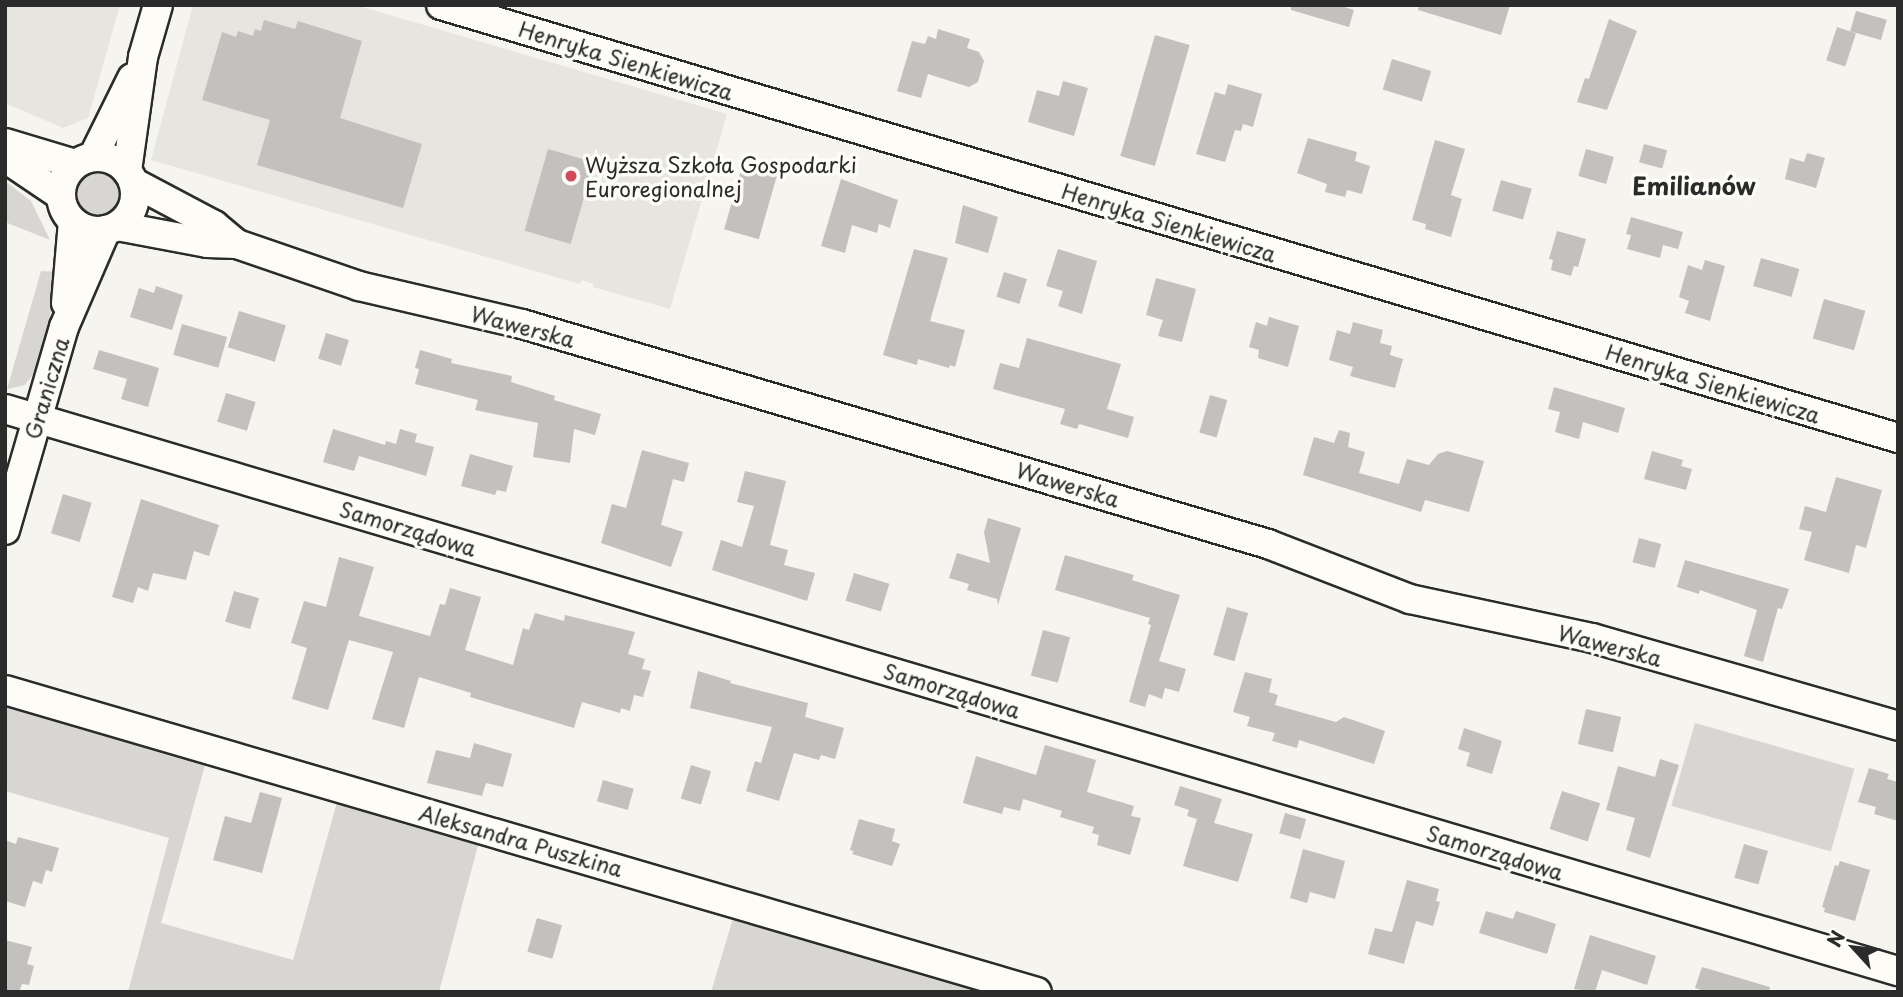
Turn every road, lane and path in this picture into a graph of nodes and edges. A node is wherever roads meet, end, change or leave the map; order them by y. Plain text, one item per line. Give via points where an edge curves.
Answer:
1 (158, 5) edge
2 (441, 5) edge
3 (143, 57) junction
4 (5, 143) edge
5 (5, 158) edge
6 (84, 160) junction
7 (130, 176) junction
8 (60, 195) junction
9 (73, 222) junction
10 (111, 228) junction
11 (237, 244) junction
12 (64, 327) junction
13 (5, 409) edge
14 (36, 418) junction
15 (1898, 438) edge
16 (5, 530) edge
17 (5, 690) edge
18 (1898, 726) edge
19 (1898, 971) edge
20 (1037, 992) edge

1 - 3 street
2 - 15 street, Henryka Sienkiewicza
3 - 6 street
3 - 7 street
4 - 6 street
5 - 8 street
6 - 7 street via 118,162
6 - 8 street via 63,178
7 - 10 street via 133,207
7 - 11 street, Wawerska
8 - 9 street
9 - 10 street via 93,231
9 - 12 street, Graniczna
10 - 11 street, Wawerska
10 - 12 street, Graniczna
11 - 18 street, Wawerska via 359,286 560,334 1196,522 1268,544 1410,599 1592,638
12 - 14 street, Graniczna
13 - 14 street, Samorządowa
14 - 16 street, Graniczna
14 - 19 street, Samorządowa
17 - 20 street, Aleksandra Puszkina

